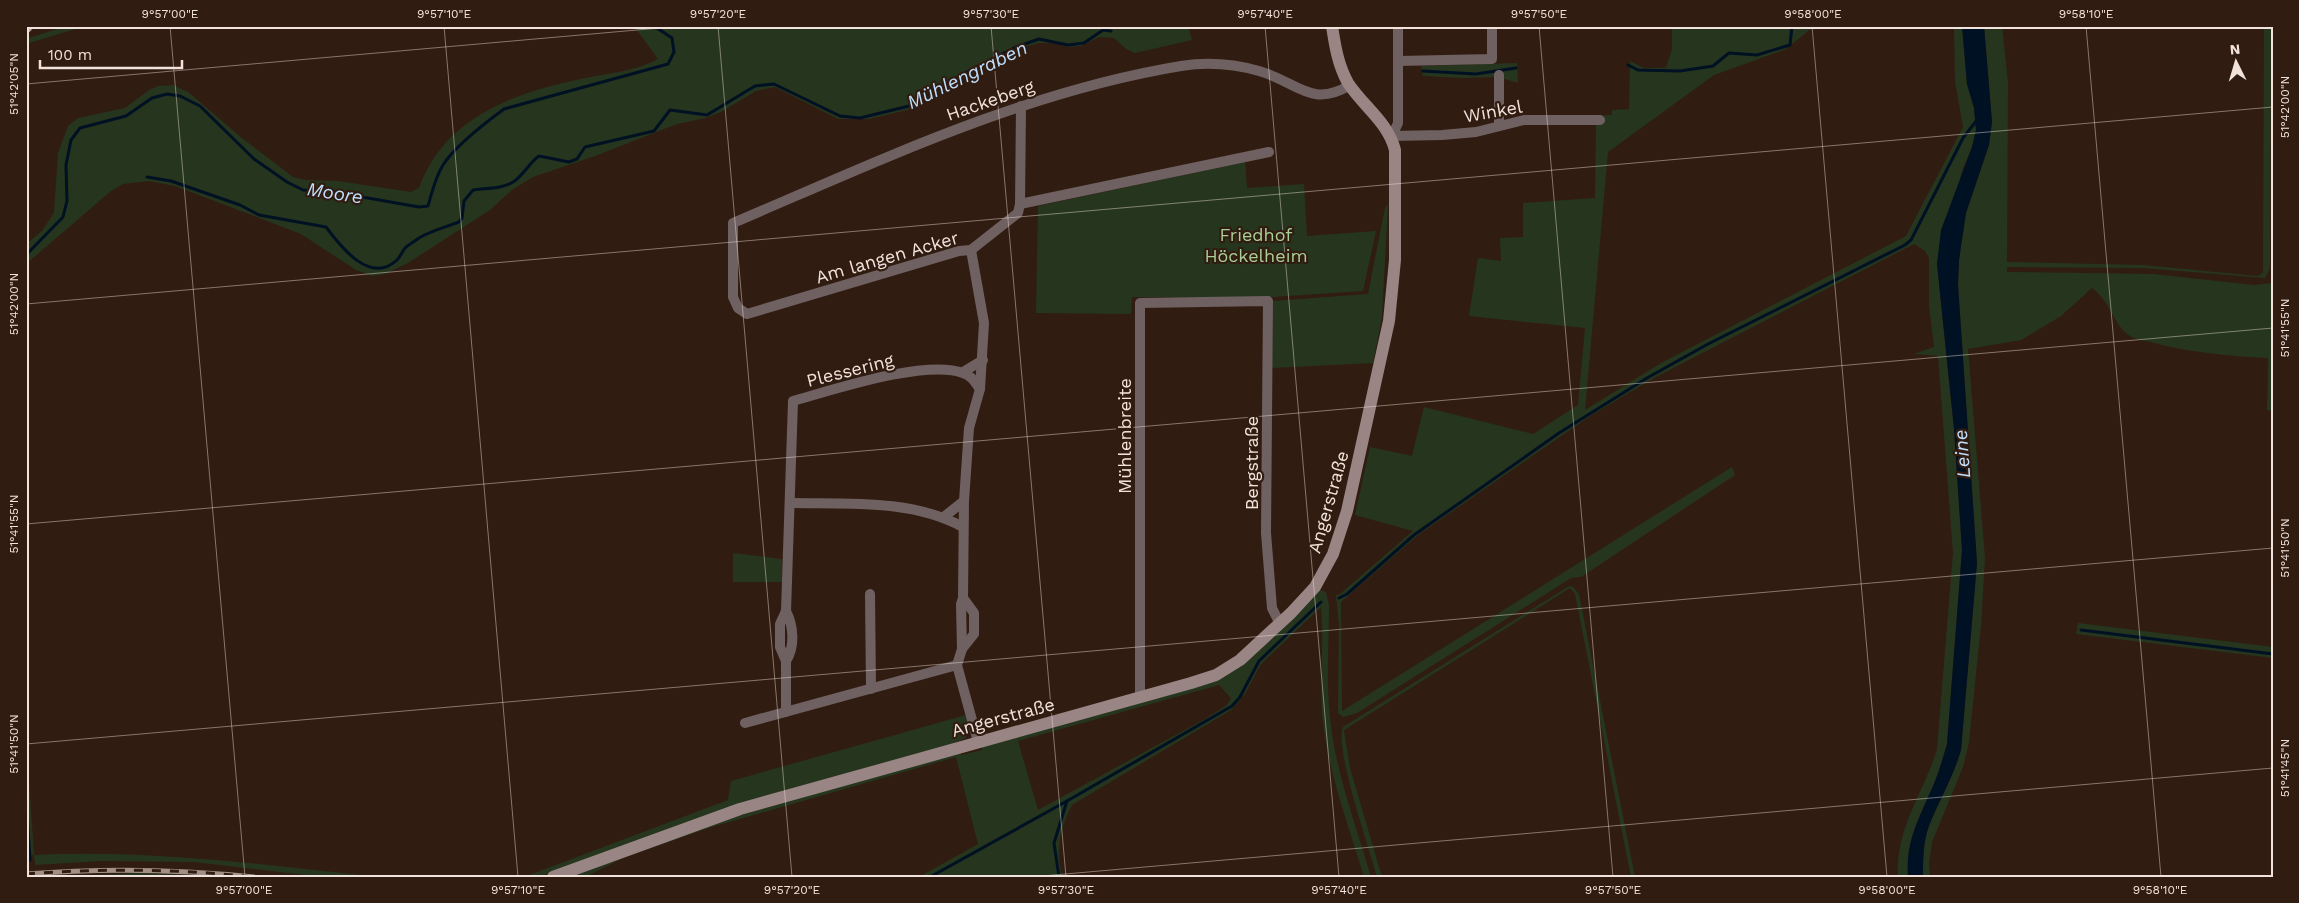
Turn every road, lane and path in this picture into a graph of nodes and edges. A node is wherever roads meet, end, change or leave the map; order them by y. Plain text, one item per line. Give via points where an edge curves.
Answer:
1 (1332, 26) edge
2 (1398, 26) edge
3 (1492, 26) edge
4 (1398, 62) junction
5 (1499, 75) dead end
6 (1350, 85) junction
7 (1021, 106) junction
8 (1600, 120) dead end
9 (1499, 126) junction
10 (1392, 136) junction
11 (1269, 152) dead end
12 (1020, 204) junction
13 (971, 250) junction
14 (1268, 300) joint
15 (738, 308) joint
16 (983, 360) junction
17 (963, 372) junction
18 (980, 389) junction
19 (964, 501) junction
20 (790, 503) junction
21 (944, 516) junction
22 (963, 527) junction
23 (870, 594) dead end
24 (1280, 624) junction
25 (957, 665) junction
26 (871, 689) junction
27 (1140, 698) junction
28 (786, 712) junction
29 (746, 723) dead end
30 (978, 742) junction
31 (553, 877) edge

1 - 6 street via 1340,69
2 - 4 street
3 - 4 street via 1492,59
4 - 10 street via 1398,123
5 - 9 street
6 - 7 street, Hackeberg via 1332,94 1316,95 1260,71 1202,64 1129,76
6 - 10 street
7 - 12 street
7 - 15 street, Hackeberg via 951,130 733,223 734,297
8 - 9 street, Winkel via 1524,120
9 - 10 street, Winkel via 1442,136
10 - 24 street, Angerstraße via 1396,189 1395,260 1389,321 1354,488 1334,554 1323,575
11 - 12 street
12 - 13 street, Am langen Acker via 1018,213
13 - 15 street, Am langen Acker via 747,314
13 - 16 street via 984,323
14 - 24 street, Bergstraße via 1266,533 1272,608
14 - 27 street, Mühlenbreite via 1140,302
16 - 17 street
16 - 18 street
17 - 18 street via 973,378
17 - 20 street, Plessering via 928,369 909,372 793,401
18 - 19 street via 969,428
19 - 21 street
19 - 22 street
20 - 21 street via 885,505
20 - 28 street via 786,611 780,624 780,647 786,662
21 - 22 street
22 - 25 street via 963,598 974,613 974,634 962,649
23 - 26 street
24 - 27 street, Angerstraße via 1240,660 1216,675
25 - 26 street
25 - 30 street
26 - 28 street
27 - 30 street, Angerstraße
28 - 29 street
30 - 31 street, Angerstraße via 740,809

